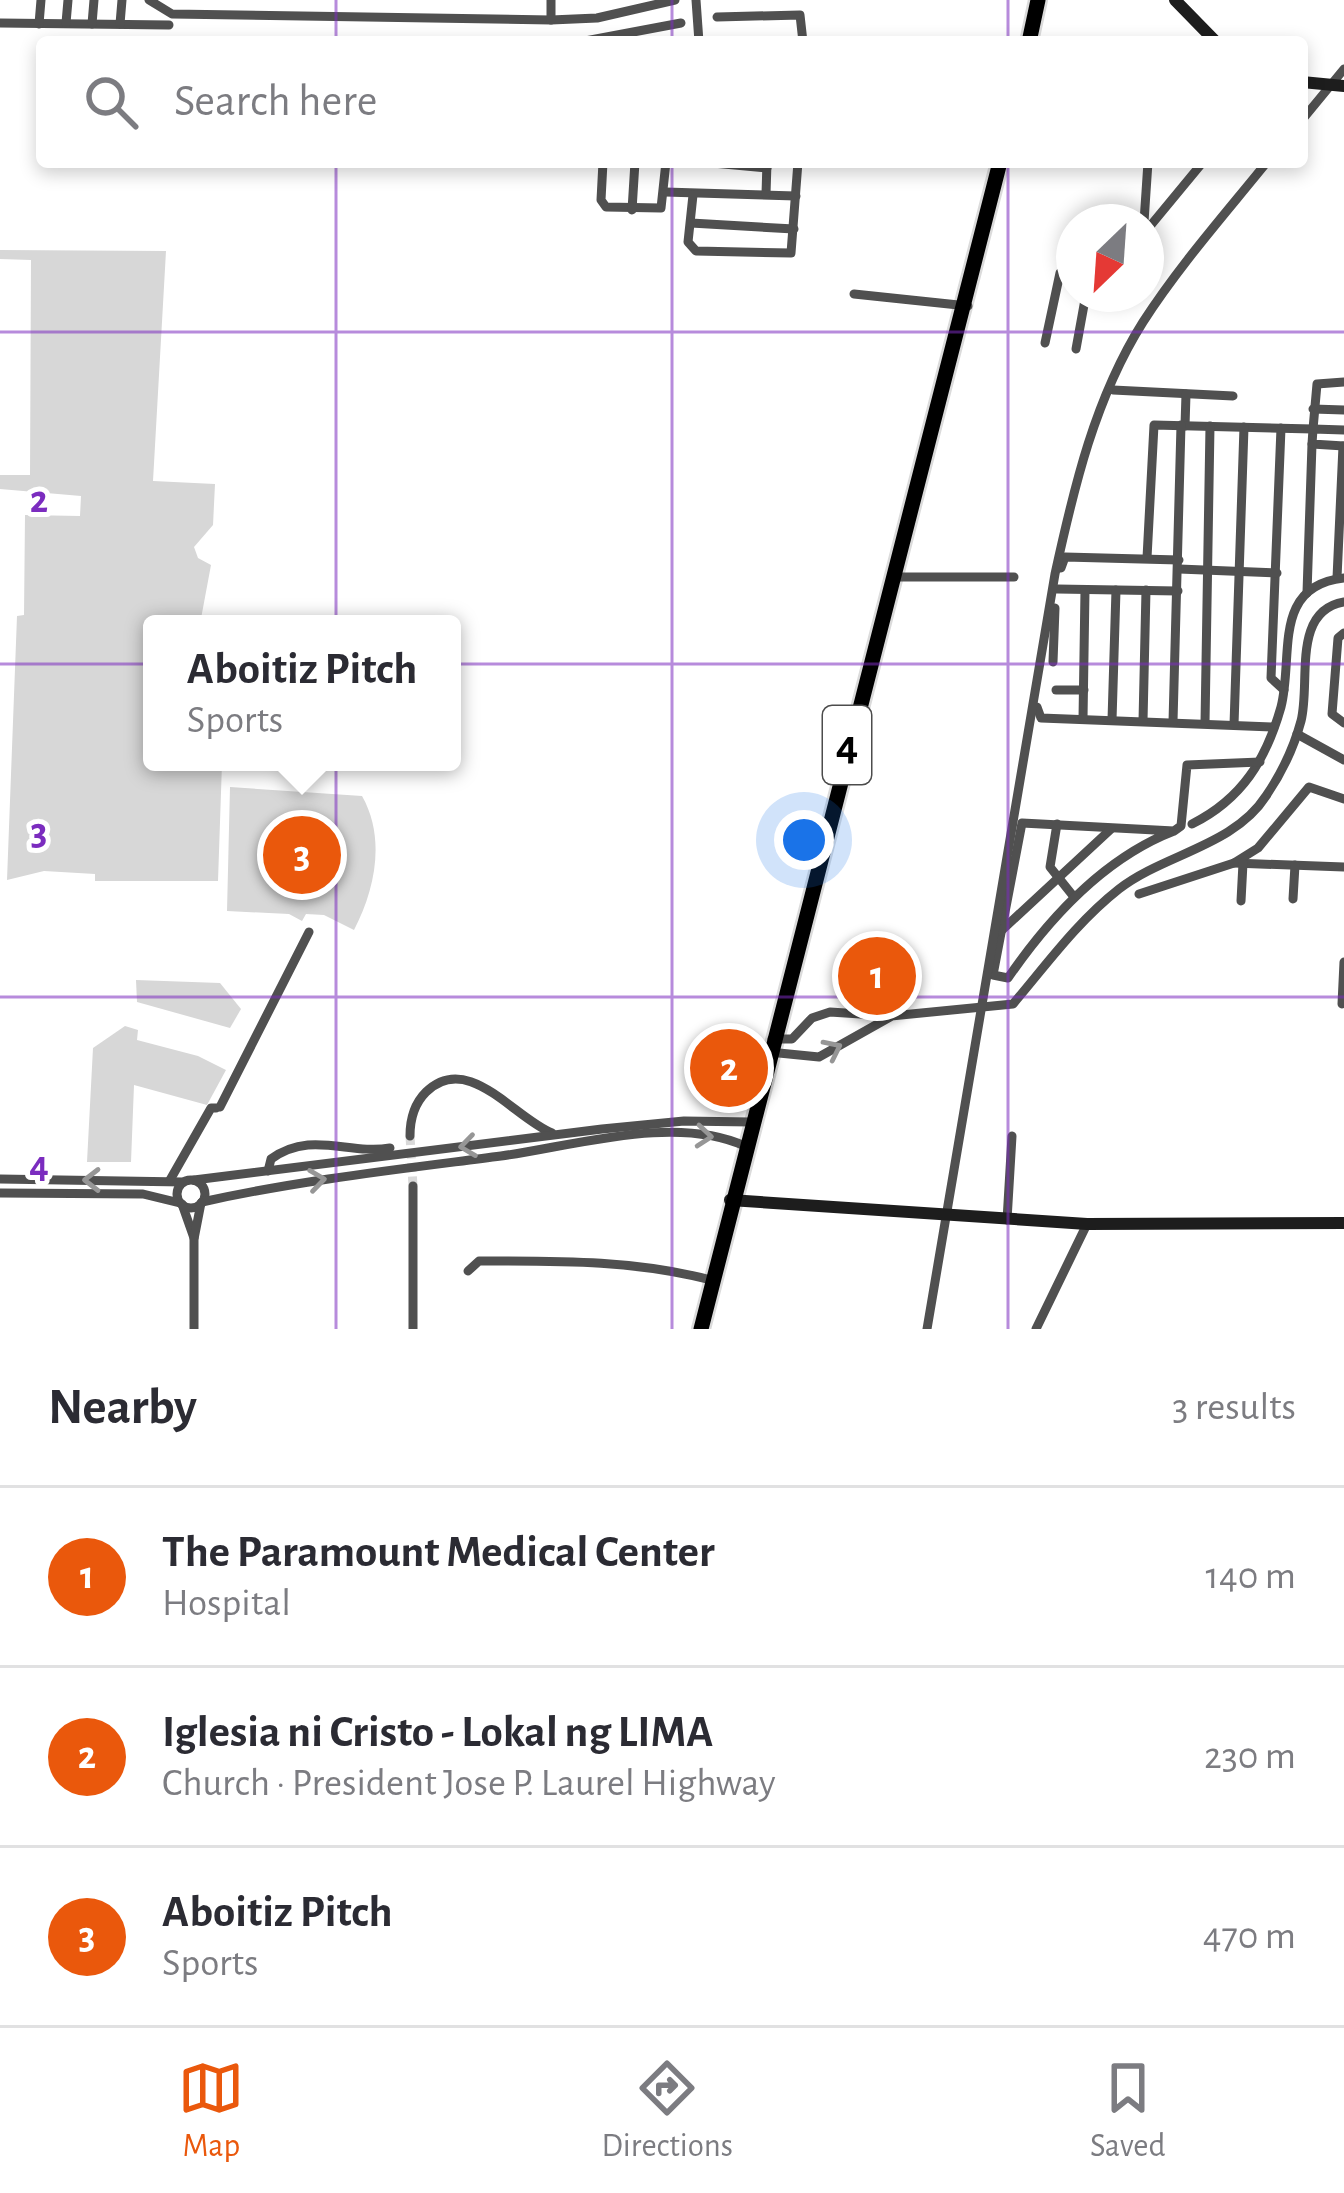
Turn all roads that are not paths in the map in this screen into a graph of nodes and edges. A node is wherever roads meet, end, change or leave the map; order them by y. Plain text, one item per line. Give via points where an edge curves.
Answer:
1 (41, 0) edge
2 (68, 0) edge
3 (94, 0) edge
4 (122, 0) edge
5 (149, 0) edge
6 (264, 0) edge
7 (551, 0) edge
8 (675, 0) edge
9 (697, 0) edge
10 (1038, 0) edge
11 (1175, 0) edge
12 (264, 16) junction
13 (717, 17) dead end
14 (551, 20) junction
15 (681, 22) dead end
16 (0, 23) edge
17 (66, 23) junction
18 (39, 24) junction
19 (92, 24) junction
20 (120, 24) junction
21 (169, 25) dead end
22 (666, 26) junction
23 (612, 36) edge
24 (667, 36) edge
25 (699, 36) edge
26 (802, 36) edge
27 (1030, 36) edge
28 (1210, 36) edge
29 (1344, 69) edge
30 (1337, 86) edge
31 (1308, 114) edge
32 (603, 168) edge
33 (635, 168) edge
34 (666, 168) edge
35 (767, 168) edge
36 (798, 168) edge
37 (999, 168) edge
38 (1148, 168) edge
39 (1198, 168) edge
40 (1263, 168) edge
41 (665, 192) junction
42 (766, 194) junction
43 (694, 195) junction
44 (796, 196) junction
45 (1145, 204) edge
46 (1164, 209) edge
47 (632, 210) junction
48 (691, 223) junction
49 (794, 229) junction
50 (1056, 292) edge
51 (854, 294) dead end
52 (968, 306) junction
53 (1083, 312) edge
54 (1045, 343) dead end
55 (1076, 349) dead end
56 (1344, 382) edge
57 (1113, 390) dead end
58 (1186, 394) junction
59 (1233, 396) dead end
60 (1313, 409) junction
61 (1344, 410) edge
62 (1183, 425) junction
63 (1210, 426) junction
64 (1244, 427) junction
65 (1281, 428) junction
66 (1313, 429) junction
67 (1344, 430) edge
68 (1312, 444) junction
69 (1343, 446) edge
70 (1148, 558) junction
71 (1179, 564) junction
72 (1208, 570) junction
73 (1238, 571) junction
74 (1277, 573) junction
75 (891, 577) junction
76 (1014, 577) dead end
77 (1341, 578) edge
78 (1057, 590) junction
79 (1085, 590) junction
80 (1116, 590) junction
81 (1146, 590) junction
82 (1178, 590) junction
83 (1307, 592) junction
84 (1344, 602) edge
85 (1274, 626) junction
86 (1287, 626) junction
87 (1344, 633) edge
88 (1054, 662) dead end
89 (1055, 690) dead end
90 (1284, 690) junction
91 (1084, 691) junction
92 (1039, 697) dead end
93 (1083, 719) junction
94 (1112, 720) junction
95 (1143, 721) junction
96 (1173, 722) junction
97 (1204, 723) junction
98 (1344, 723) edge
99 (1234, 724) junction
100 (1274, 727) junction
101 (1295, 738) junction
102 (1344, 760) edge
103 (1260, 762) junction
104 (1344, 799) edge
105 (1058, 824) junction
106 (1192, 824) dead end
107 (1113, 827) junction
108 (1148, 834) junction
109 (1274, 835) junction
110 (1238, 863) junction
111 (1274, 865) junction
112 (1295, 865) junction
113 (1344, 867) edge
114 (1055, 877) junction
115 (1139, 894) dead end
116 (1074, 897) junction
117 (1293, 899) dead end
118 (1240, 901) dead end
119 (309, 932) dead end
120 (1001, 932) junction
121 (1344, 962) edge
122 (1344, 978) edge
123 (1342, 1004) edge
124 (982, 1011) junction
125 (891, 1016) junction
126 (771, 1045) junction
127 (751, 1122) junction
128 (602, 1129) junction
129 (563, 1133) junction
130 (410, 1136) tunnel mouth
131 (1012, 1136) dead end
132 (604, 1142) junction
133 (745, 1146) junction
134 (390, 1148) dead end
135 (268, 1171) junction
136 (0, 1179) edge
137 (170, 1180) junction
138 (188, 1181) junction
139 (413, 1186) tunnel mouth
140 (270, 1187) junction
141 (0, 1193) edge
142 (730, 1200) junction
143 (181, 1203) junction
144 (202, 1203) junction
145 (948, 1214) junction
146 (1007, 1220) junction
147 (1344, 1223) edge
148 (1087, 1225) junction
149 (194, 1239) junction
150 (468, 1271) dead end
151 (711, 1280) junction
152 (194, 1329) edge
153 (413, 1329) edge
154 (700, 1329) edge
155 (927, 1329) edge
156 (1036, 1329) edge

1 - 18 street
2 - 17 street
3 - 19 street
4 - 20 street
5 - 12 street via 172,14
6 - 12 street
7 - 14 street
8 - 14 street
9 - 25 street
10 - 27 highway
11 - 28 street
12 - 14 street
13 - 26 street via 800,15
15 - 22 street
16 - 18 street
17 - 18 street
17 - 19 street
19 - 20 street
20 - 21 street
22 - 23 street
22 - 24 street
29 - 30 street
30 - 31 street
32 - 47 street via 601,200
33 - 47 street
34 - 41 street
35 - 42 street
36 - 44 street
37 - 52 highway, 4
38 - 45 street
39 - 46 street
40 - 124 street via 1142,323 1075,483
41 - 43 street
41 - 47 street via 661,208
42 - 43 street
42 - 44 street
43 - 48 street
44 - 49 street
48 - 49 street
48 - 49 street via 688,242 696,251 784,255
50 - 54 street
51 - 52 street
52 - 75 highway, 4
53 - 55 street
56 - 60 street via 1317,383
57 - 58 street
58 - 59 street
58 - 62 street
60 - 61 street
60 - 66 street
62 - 63 street
62 - 70 street via 1151,429
62 - 71 street
63 - 64 street
63 - 72 street
64 - 65 street
64 - 73 street
65 - 66 street
65 - 74 street
66 - 67 street
66 - 68 street
68 - 69 street
68 - 83 street
69 - 77 street
70 - 71 street
70 - 78 street via 1065,557
71 - 72 street
71 - 82 street
72 - 73 street
72 - 97 street
73 - 74 street
73 - 99 street
74 - 85 street
75 - 76 street
75 - 126 highway, 4
77 - 83 street
78 - 79 street
78 - 88 street
79 - 80 street
79 - 91 street
80 - 81 street
80 - 94 street
81 - 82 street
81 - 95 street
82 - 96 street
83 - 86 street
84 - 101 street via 1322,610 1312,626
85 - 86 street
85 - 90 street via 1271,678
86 - 90 street
87 - 98 street via 1333,714
89 - 91 street
90 - 100 street
91 - 93 street
92 - 93 street via 1040,718
93 - 94 street
94 - 95 street
95 - 96 street
96 - 97 street
97 - 99 street
99 - 100 street
100 - 103 street
101 - 102 street
101 - 124 street via 1263,801 1243,821 1120,888 1013,1004
103 - 106 street via 1230,802
103 - 108 street via 1187,765 1181,826
104 - 109 street via 1309,787
105 - 107 street
105 - 114 street
105 - 120 street via 1019,826
107 - 108 street
107 - 114 street
108 - 116 street
109 - 110 street
109 - 111 street
110 - 111 street
110 - 115 street
110 - 118 street
111 - 112 street
112 - 113 street
112 - 117 street
114 - 116 street
114 - 120 street
116 - 120 street via 1006,979 993,975
119 - 137 street via 218,1107
121 - 122 street
122 - 123 street
124 - 125 street
124 - 145 street
125 - 126 street via 830,1012
126 -> 125 street via 819,1057
126 - 127 highway, 4
127 - 128 street
127 - 133 highway, 4
128 - 129 street
128 - 132 street
129 - 130 street via 458,1079 421,1097
129 -> 135 street
131 - 146 street
132 -> 133 street via 706,1135
140 -> 132 street
133 - 142 highway, 4
134 - 135 street via 292,1148 269,1161
135 - 138 street
135 - 140 street via 262,1180
137 -> 136 street
137 - 138 street
138 - 143 street via 177,1191
138 - 144 street via 203,1186
139 - 153 street
140 - 144 street
141 - 143 street via 143,1194
142 - 145 street
142 - 151 highway, 4
143 - 144 street
143 - 149 street
144 - 149 street
145 - 146 street
145 - 155 street
146 - 148 street
147 - 148 street
148 - 156 street
149 - 152 street
150 - 151 street via 479,1261 576,1261 662,1267
151 - 154 highway, 4

